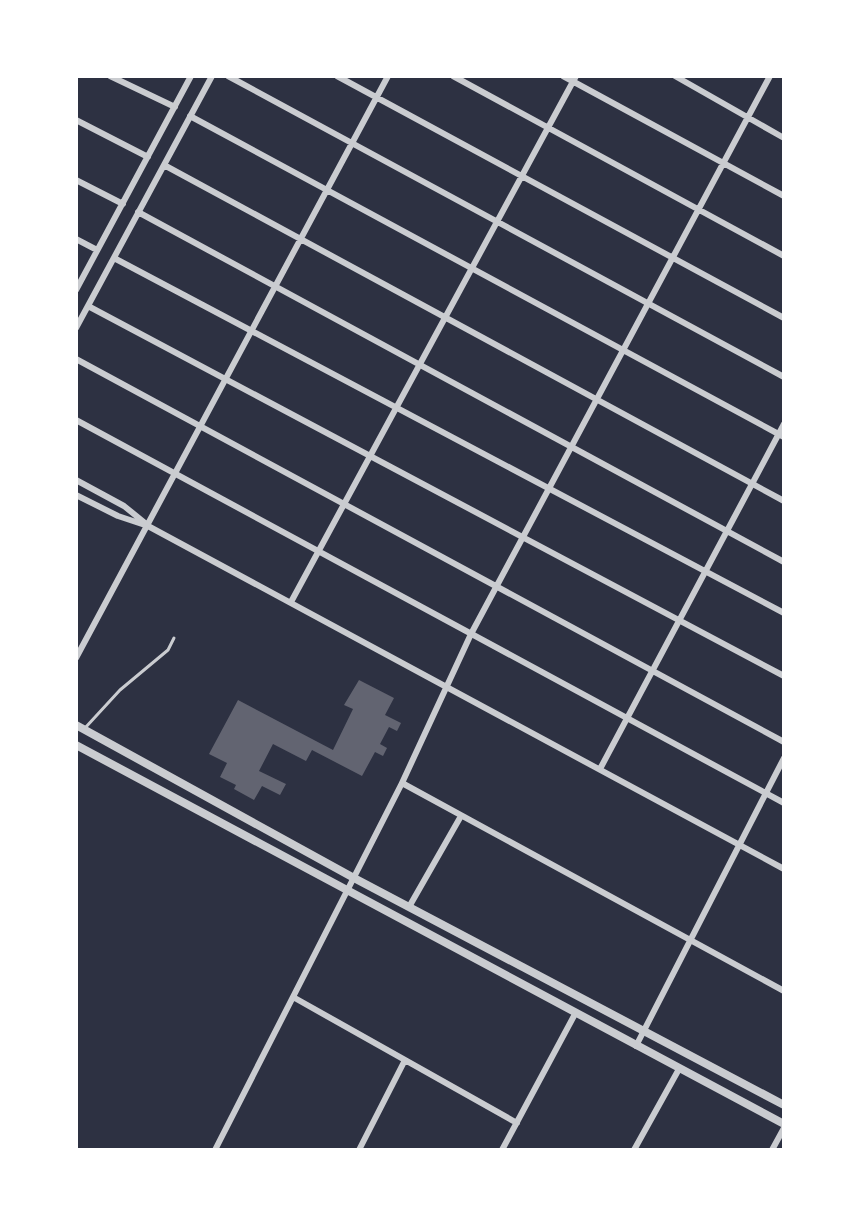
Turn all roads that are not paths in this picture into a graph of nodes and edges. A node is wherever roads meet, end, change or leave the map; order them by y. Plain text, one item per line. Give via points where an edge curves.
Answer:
1 (110, 76) edge
2 (191, 76) edge
3 (212, 76) edge
4 (228, 76) edge
5 (337, 76) edge
6 (388, 76) edge
7 (453, 76) edge
8 (563, 76) edge
9 (675, 76) edge
10 (770, 76) edge
11 (574, 79) edge
12 (377, 98) junction
13 (175, 108) junction
14 (190, 116) junction
15 (750, 117) junction
16 (76, 120) edge
17 (548, 128) junction
18 (783, 138) edge
19 (352, 144) junction
20 (148, 157) junction
21 (724, 164) junction
22 (164, 165) junction
23 (522, 177) junction
24 (76, 180) edge
25 (327, 190) junction
26 (783, 196) edge
27 (123, 204) junction
28 (699, 210) junction
29 (138, 212) junction
30 (496, 222) junction
31 (76, 239) edge
32 (301, 240) junction
33 (97, 250) junction
34 (783, 256) edge
35 (114, 258) junction
36 (673, 259) junction
37 (472, 268) junction
38 (275, 287) junction
39 (76, 290) edge
40 (648, 304) junction
41 (88, 306) junction
42 (445, 318) junction
43 (783, 318) edge
44 (76, 328) edge
45 (250, 331) junction
46 (624, 351) junction
47 (76, 359) edge
48 (420, 365) junction
49 (783, 377) edge
50 (225, 379) junction
51 (597, 400) junction
52 (396, 408) junction
53 (76, 420) edge
54 (783, 423) edge
55 (200, 426) junction
56 (781, 435) edge
57 (572, 447) junction
58 (370, 456) junction
59 (174, 473) junction
60 (76, 480) edge
61 (752, 484) junction
62 (548, 489) junction
63 (76, 495) edge
64 (783, 501) edge
65 (345, 504) junction
66 (148, 526) junction
67 (727, 531) junction
68 (523, 538) junction
69 (319, 552) junction
70 (783, 561) edge
71 (705, 572) junction
72 (496, 587) junction
73 (291, 602) junction
74 (783, 613) edge
75 (679, 621) junction
76 (471, 634) junction
77 (174, 638) dead end
78 (76, 658) edge
79 (652, 671) junction
80 (783, 676) edge
81 (447, 687) junction
82 (627, 718) junction
83 (80, 727) edge
84 (783, 742) edge
85 (76, 745) edge
86 (783, 758) edge
87 (600, 769) junction
88 (402, 783) junction
89 (765, 793) junction
90 (783, 803) edge
91 (461, 816) junction
92 (741, 845) junction
93 (783, 869) edge
94 (354, 878) junction
95 (347, 890) junction
96 (409, 907) junction
97 (691, 942) junction
98 (783, 992) edge
99 (293, 997) junction
100 (575, 1014) junction
101 (644, 1031) junction
102 (636, 1046) junction
103 (405, 1060) junction
104 (679, 1069) junction
105 (783, 1105) edge
106 (517, 1123) junction
107 (783, 1126) edge
108 (214, 1149) edge
109 (359, 1149) edge
110 (502, 1149) edge
111 (634, 1149) edge
112 (772, 1149) edge

1 - 13 street
2 - 13 street
3 - 14 street
4 - 19 street
5 - 12 street
6 - 12 street
7 - 17 street
8 - 11 street
9 - 15 street
10 - 15 street
11 - 17 street
11 - 21 street
12 - 19 street
12 - 23 street
13 - 20 street
14 - 22 street
14 - 25 street
15 - 18 street
15 - 21 street
16 - 20 street
17 - 23 street
17 - 28 street
19 - 25 street
19 - 30 street
20 - 27 street
21 - 26 street
21 - 28 street
22 - 29 street
22 - 32 street
23 - 30 street
23 - 36 street
24 - 27 street
25 - 32 street
25 - 37 street
27 - 33 street
28 - 34 street
28 - 36 street
29 - 35 street
29 - 38 street
30 - 37 street
30 - 40 street
31 - 33 street
32 - 38 street
32 - 42 street
33 - 39 street
35 - 41 street
35 - 45 street
36 - 40 street
36 - 43 street
37 - 42 street
37 - 46 street
38 - 45 street
38 - 48 street
40 - 46 street
40 - 49 street
41 - 44 street
41 - 50 street
42 - 48 street
42 - 51 street
45 - 50 street
45 - 52 street
46 - 51 street
46 - 56 street
47 - 55 street
48 - 52 street
48 - 57 street
50 - 55 street
50 - 58 street
51 - 57 street
51 - 61 street
52 - 58 street
52 - 62 street
53 - 59 street
54 - 56 street
55 - 59 street
55 - 65 street
56 - 61 street
57 - 62 street
57 - 67 street
58 - 65 street
58 - 68 street
59 - 66 street
59 - 69 street
60 - 66 street via 124,506
61 - 64 street
61 - 67 street
62 - 68 street
62 - 71 street
63 - 66 street
65 - 69 street
65 - 72 street
66 - 73 street
66 - 78 street
67 - 70 street
67 - 71 street
68 - 72 street
68 - 75 street
69 - 73 street
69 - 76 street
71 - 74 street
71 - 75 street
72 - 76 street
72 - 79 street
73 - 81 street
75 - 79 street
75 - 80 street
76 - 81 street
76 - 82 street
77 - 83 lane via 168,650
79 - 82 street
79 - 84 street
81 - 87 street
81 - 88 street
82 - 87 street
82 - 89 street
83 - 94 street
85 - 95 street
86 - 89 street
87 - 92 street
88 - 91 street
88 - 94 street
89 - 90 street
89 - 92 street
91 - 96 street
91 - 97 street
92 - 93 street
92 - 97 street
94 - 95 street
94 - 96 street
95 - 99 street
95 - 100 street
96 - 101 street
97 - 98 street
97 - 101 street
99 - 103 street
99 - 108 street
100 - 102 street
100 - 106 street
101 - 102 street
101 - 105 street
102 - 104 street
103 - 106 street
103 - 109 street
104 - 107 street
104 - 111 street
106 - 110 street
107 - 112 street

